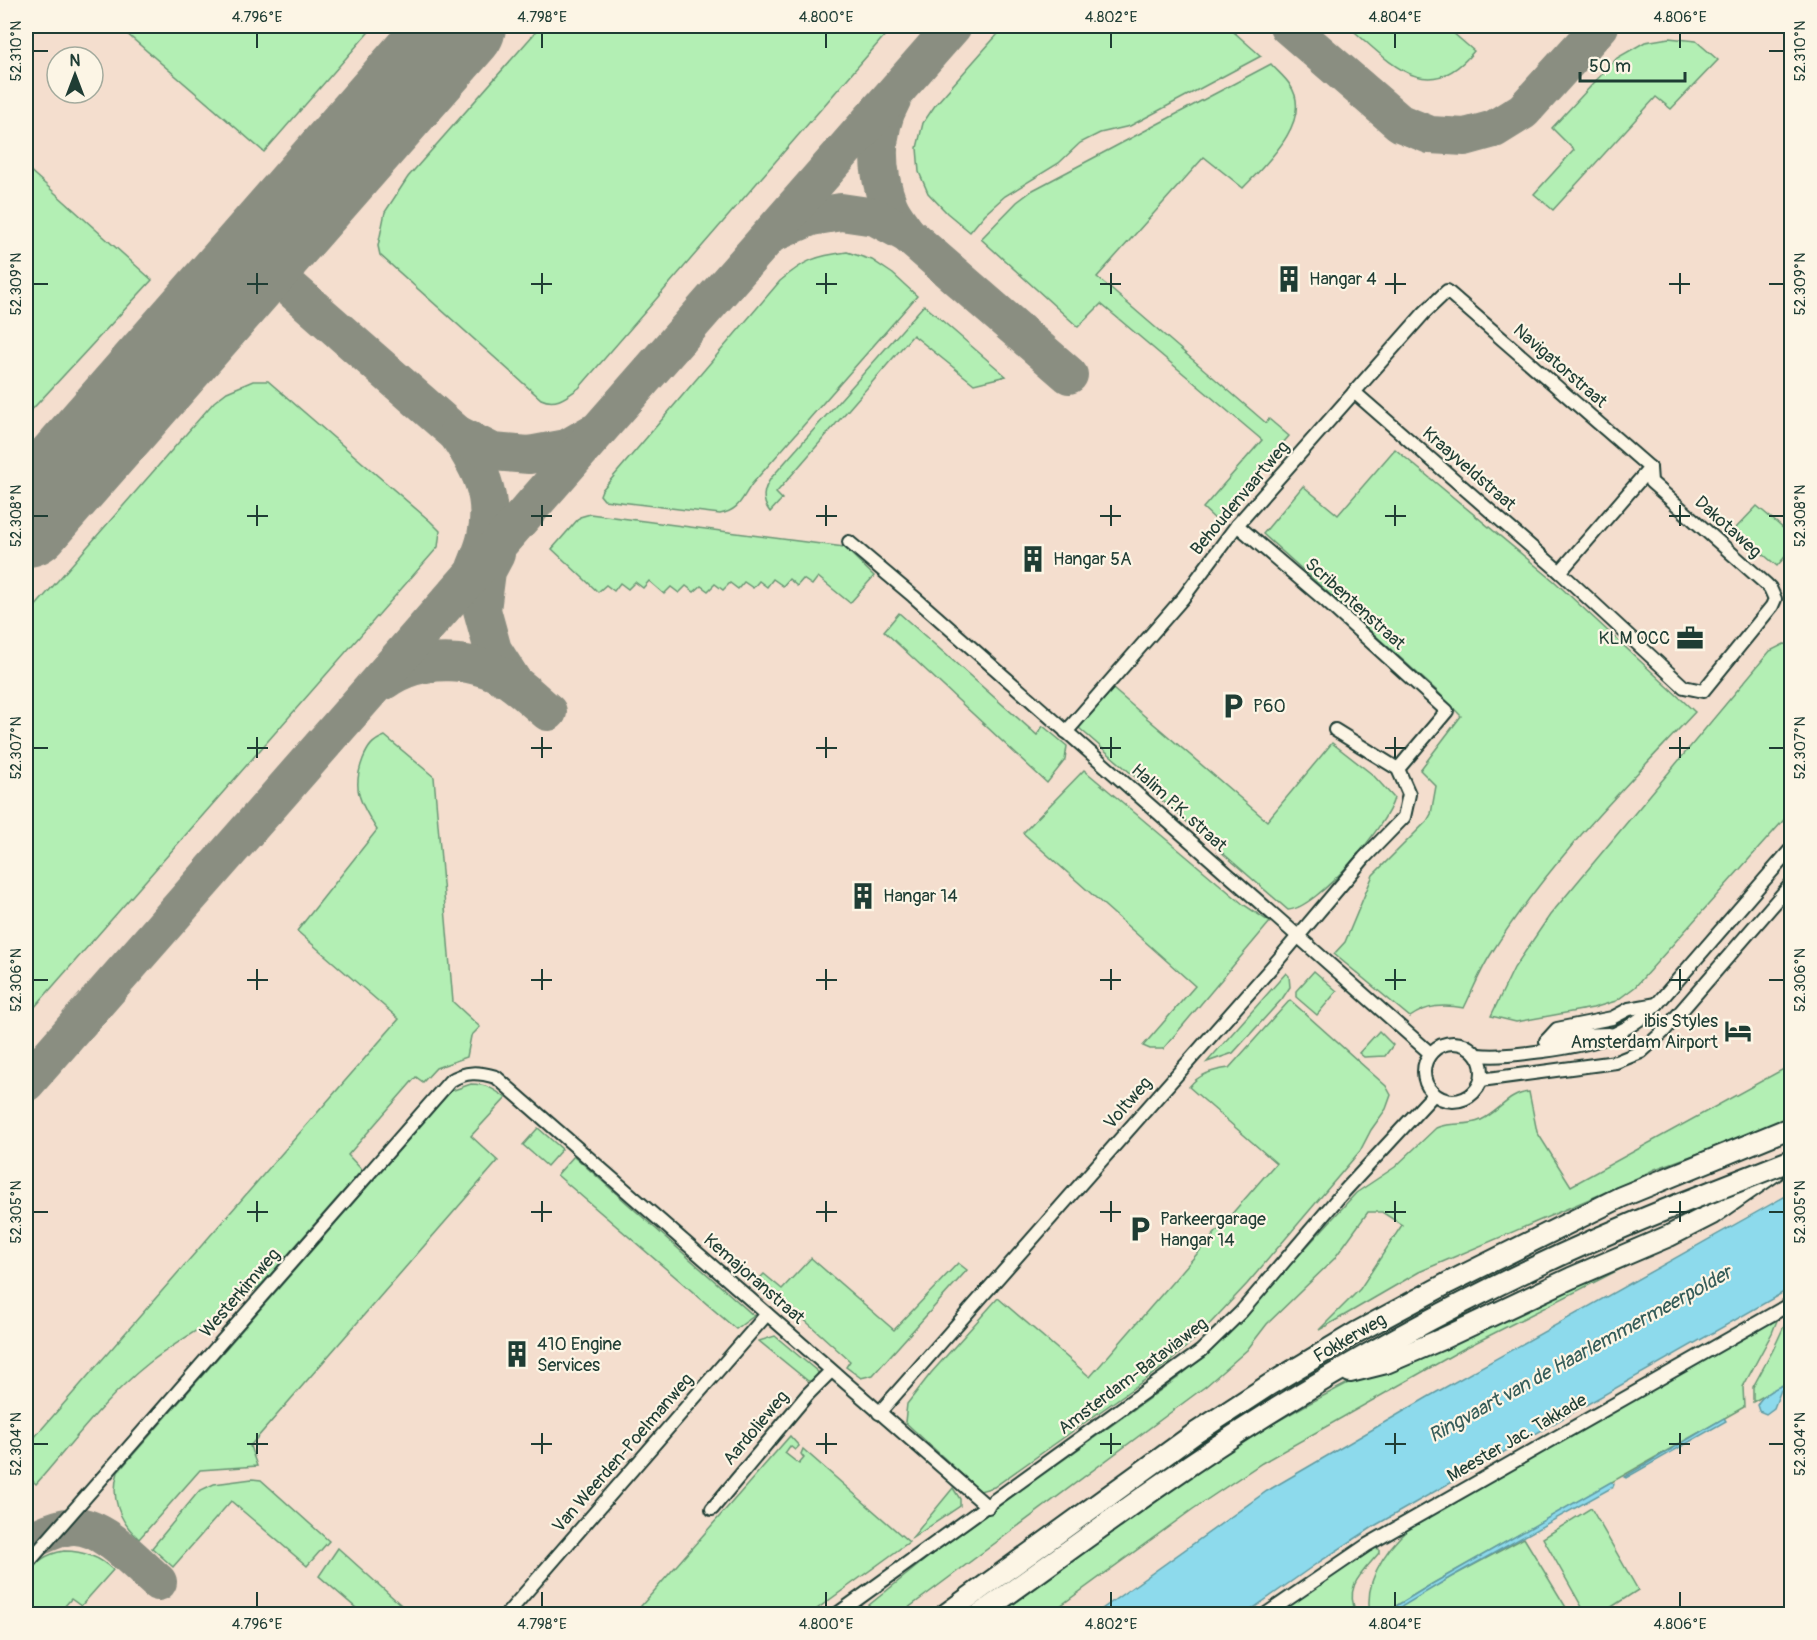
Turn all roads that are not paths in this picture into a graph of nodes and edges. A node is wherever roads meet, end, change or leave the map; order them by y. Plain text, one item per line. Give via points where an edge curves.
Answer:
1 (1447, 291) joint
2 (1354, 392) junction
3 (1650, 468) junction
4 (1237, 525) junction
5 (849, 542) dead end
6 (1560, 572) junction
7 (1335, 730) dead end
8 (1066, 732) junction
9 (1398, 769) junction
10 (1791, 848) edge
11 (1791, 884) edge
12 (1298, 937) junction
13 (1657, 1004) junction
14 (1614, 1034) junction
15 (1546, 1041) junction
16 (1533, 1052) junction
17 (1430, 1053) junction
18 (1478, 1055) junction
19 (496, 1077) joint
20 (1481, 1080) junction
21 (1434, 1094) junction
22 (1791, 1127) edge
23 (1791, 1160) edge
24 (1791, 1302) edge
25 (767, 1314) junction
26 (831, 1371) junction
27 (1330, 1376) junction
28 (879, 1413) junction
29 (988, 1507) junction
30 (712, 1509) dead end
31 (26, 1565) edge
32 (507, 1614) edge
33 (837, 1614) edge
34 (946, 1614) edge
35 (980, 1614) edge
36 (1266, 1614) edge

1 - 2 street, Behoudenvaartweg
1 - 3 street, Navigatorstraat
2 - 4 street, Behoudenvaartweg
2 - 6 street, Kraayveldstraat
3 - 6 street
3 - 6 street, Dakotaweg via 1651,482 1766,584 1775,599 1703,691 1684,687
4 - 8 street, Behoudenvaartweg via 1183,598
4 - 9 street, Scribentenstraat via 1447,711
5 - 8 street, Halim P.K. straat
7 - 9 street
8 - 12 street, Halim P.K. straat
9 - 12 street, Voltweg via 1409,794 1404,817
10 - 13 street
11 - 20 street via 1664,1032 1641,1052 1616,1062
12 - 17 street, Halim P.K. straat
12 - 28 street, Voltweg
13 - 14 street via 1632,1026
13 - 15 street via 1557,1029
14 - 15 street
14 - 16 street via 1582,1046
15 - 16 street
16 - 18 street via 1502,1057
17 - 18 street via 1439,1046 1460,1043
17 - 21 street via 1424,1074
18 - 20 street
19 - 25 street, Kemajoranstraat
19 - 31 street, Westerkimweg via 477,1072 461,1074 450,1081
20 - 21 street via 1465,1099 1443,1100
21 - 29 street, Amsterdam-Bataviaweg via 1241,1312 1201,1351
22 - 34 main road, Fokkerweg via 1621,1197 1357,1332 1194,1434
23 - 27 main road, Fokkerweg, bridge via 1617,1229 1525,1271
23 - 27 main road via 1712,1214 1669,1236 1386,1363
24 - 36 street, Meester Jac. Takkade via 1367,1545
25 - 26 street, Kemajoranstraat
25 - 32 street, Van Weerden-Poelmanweg
26 - 28 street, Kemajoranstraat
26 - 30 street, Aardolieweg
27 - 35 main road, Fokkerweg via 1208,1453
28 - 29 street, Kemajoranstraat
29 - 33 street, Amsterdam-Bataviaweg

